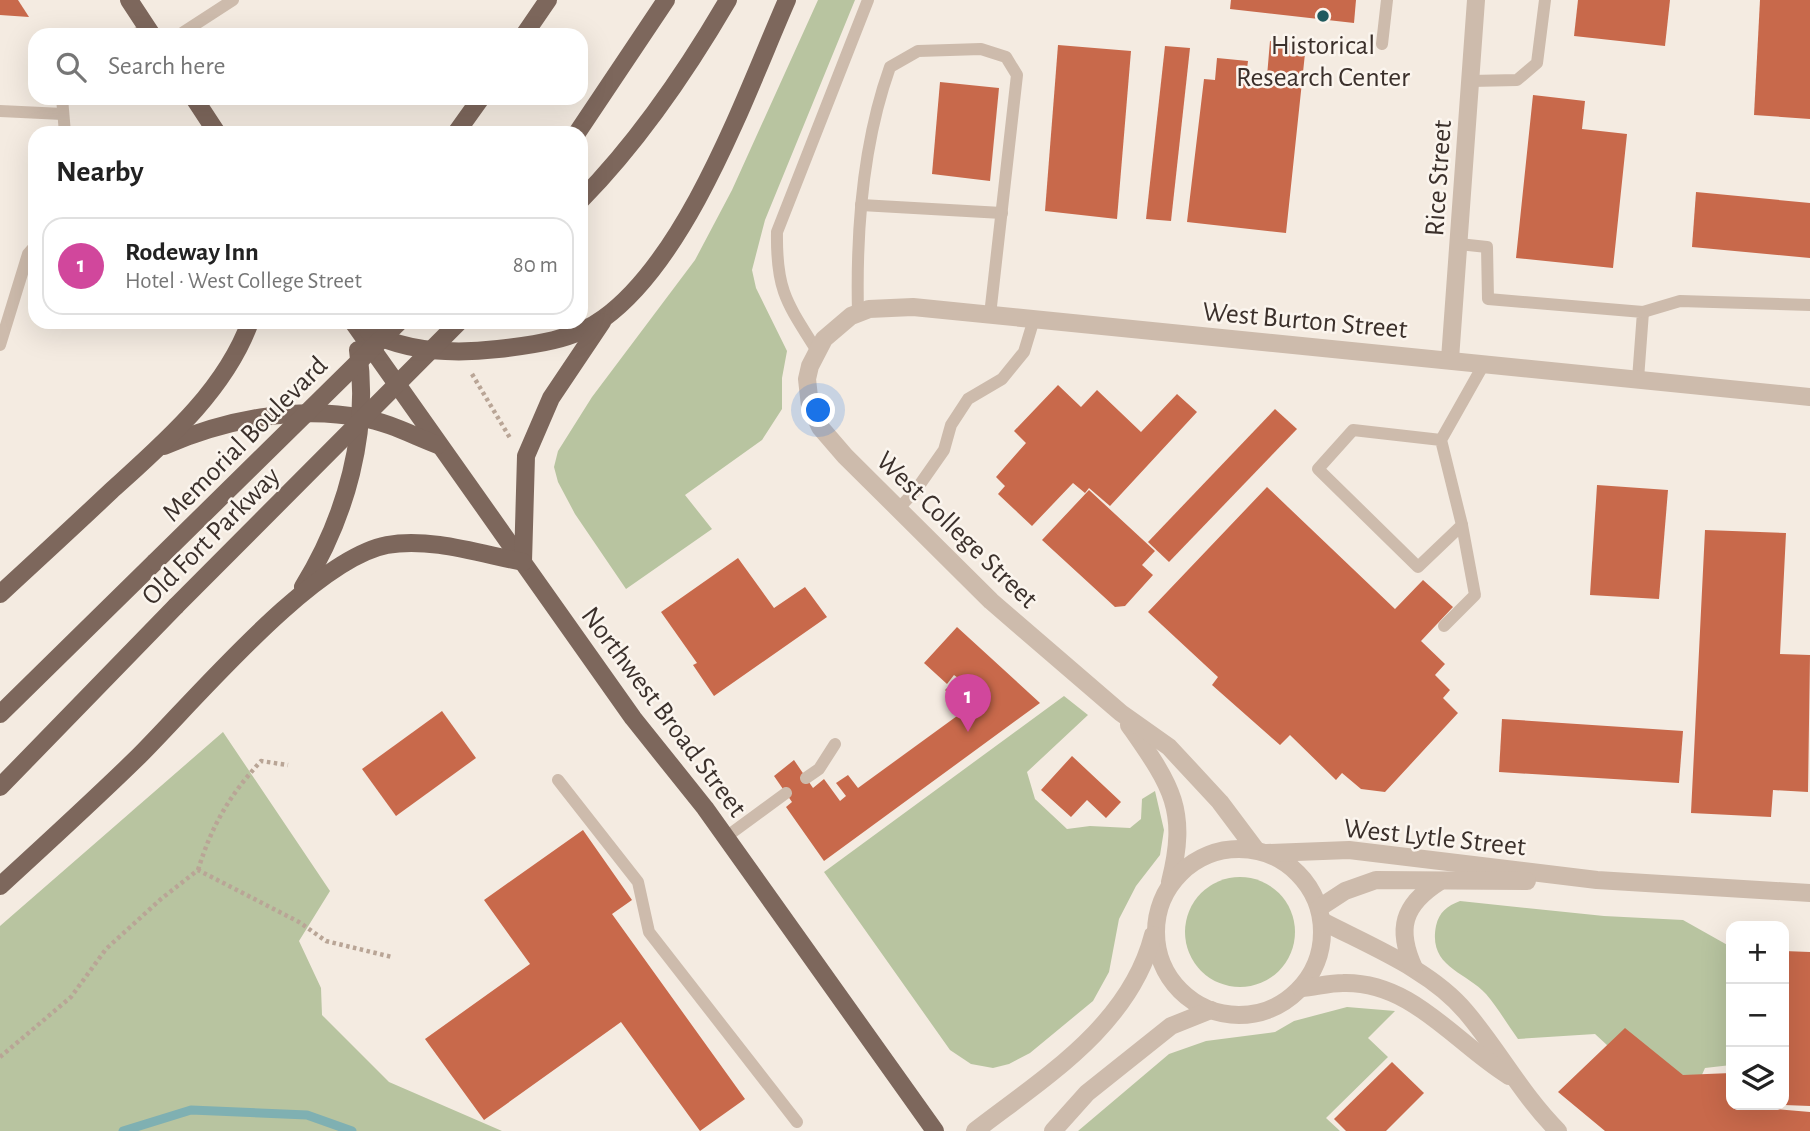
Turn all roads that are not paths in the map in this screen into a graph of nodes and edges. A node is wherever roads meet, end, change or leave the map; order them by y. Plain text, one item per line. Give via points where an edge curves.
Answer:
1 (129, 0) edge
2 (233, 0) edge
3 (548, 0) edge
4 (666, 0) edge
5 (728, 0) edge
6 (788, 0) edge
7 (868, 0) edge
8 (1387, 0) edge
9 (1476, 0) edge
10 (1545, 0) edge
11 (142, 28) edge
12 (190, 28) edge
13 (529, 28) edge
14 (1382, 44) dead end
15 (1471, 81) junction
16 (62, 105) edge
17 (199, 105) edge
18 (476, 105) edge
19 (0, 111) edge
20 (63, 114) junction
21 (64, 126) edge
22 (212, 126) edge
23 (461, 126) edge
24 (582, 126) edge
25 (588, 193) edge
26 (861, 205) junction
27 (1002, 213) junction
28 (1459, 244) junction
29 (28, 254) edge
30 (1810, 305) edge
31 (1643, 312) junction
32 (859, 313) junction
33 (990, 315) junction
34 (603, 319) junction
35 (1034, 319) junction
36 (588, 327) edge
37 (247, 329) edge
38 (354, 329) edge
39 (358, 329) edge
40 (365, 329) edge
41 (393, 329) edge
42 (401, 329) edge
43 (452, 329) edge
44 (584, 329) edge
45 (0, 345) edge
46 (403, 346) junction
47 (816, 353) junction
48 (1450, 359) junction
49 (1485, 362) junction
50 (1638, 379) junction
51 (1810, 397) edge
52 (360, 417) junction
53 (1441, 440) junction
54 (438, 444) junction
55 (158, 449) junction
56 (898, 508) junction
57 (1462, 525) junction
58 (155, 562) joint
59 (523, 562) junction
60 (0, 594) edge
61 (298, 596) junction
62 (1444, 626) dead end
63 (1121, 713) junction
64 (0, 714) edge
65 (835, 744) dead end
66 (806, 778) dead end
67 (558, 780) dead end
68 (0, 787) edge
69 (786, 793) dead end
70 (726, 837) junction
71 (1261, 851) junction
72 (1597, 880) junction
73 (1439, 882) junction
74 (1170, 884) junction
75 (0, 886) edge
76 (1810, 894) edge
77 (1321, 914) junction
78 (1155, 925) junction
79 (1414, 968) junction
80 (1300, 988) junction
81 (1211, 1010) junction
82 (1511, 1077) junction
83 (797, 1122) dead end
84 (935, 1131) edge
85 (975, 1131) edge
86 (1054, 1131) edge
87 (1558, 1131) edge

1 - 11 main road
2 - 12 lane
3 - 13 main road
4 - 24 main road
5 - 25 main road via 682,75
6 - 34 main road via 684,222 654,267
7 - 47 lane via 777,232 776,260 784,300
8 - 14 lane
9 - 15 street, Rice Street
10 - 15 lane via 1537,63 1517,80
15 - 28 street, Rice Street
16 - 20 lane
17 - 22 main road
18 - 23 main road
19 - 20 lane
20 - 21 lane
26 - 27 lane
26 - 27 lane via 890,67 918,51 981,49 1006,57 1017,75
26 - 32 lane
27 - 33 lane
28 - 31 lane via 1487,247 1488,299
28 - 48 street, Rice Street
29 - 45 lane
30 - 31 lane via 1680,301
31 - 50 lane
32 - 33 street, West Burton Street via 913,307
32 - 47 street, West Burton Street via 835,327
33 - 35 street, West Burton Street
34 - 36 main road
34 - 59 main road via 551,398 527,452
35 - 48 street, West Burton Street
35 - 56 lane via 1024,352 1002,379 968,399 951,425 944,450 916,491
37 - 55 main road via 236,355 205,397
38 - 52 main road
39 - 54 main road, Northwest Broad Street
40 - 46 main road
41 - 58 main road, Memorial Boulevard, bridge
42 - 46 main road
43 - 68 main road, Old Fort Parkway, bridge
44 - 46 main road via 530,345 469,352
46 - 54 main road via 411,386
47 - 56 street, West College Street via 807,395 820,427
48 - 49 street, West Burton Street
49 - 50 street, West Burton Street
49 - 53 lane
50 - 51 street, West Burton Street
52 - 54 main road
52 - 55 main road via 315,414 239,420
52 - 61 main road via 341,510
53 - 57 lane
53 - 57 lane via 1353,430 1318,469 1418,567
54 - 59 main road, Northwest Broad Street
55 - 60 main road
56 - 63 street, West College Street via 991,601
57 - 62 lane via 1475,595
58 - 64 main road, Old Fort Parkway
59 - 61 main road via 448,547 388,545 361,553
59 - 70 main road, Northwest Broad Street via 633,718
61 - 75 main road via 137,758
63 - 71 street, West College Street via 1169,747
63 - 74 street, West College Street via 1173,793 1179,843
65 - 66 lane via 819,769
67 - 83 lane via 638,882 649,932
69 - 70 lane
70 - 84 main road, Northwest Broad Street
71 - 72 street, West Lytle Street via 1349,850
71 - 74 street, West Lytle Street via 1217,851 1199,858
71 - 77 street via 1290,865 1308,884
72 - 73 street, West Lytle Street
72 - 76 street, West Lytle Street
73 - 77 street, West Lytle Street via 1376,880 1345,891
73 - 79 street via 1410,906 1404,924 1407,954
74 - 78 street, West Lytle Street
77 - 79 street
77 - 80 street, West Lytle Street via 1318,957
78 - 81 street, West Lytle Street via 1156,947 1175,986 1191,1001
78 - 85 street, West Lytle Street via 1146,962 1120,1007 1084,1045
79 - 82 street via 1466,1012
80 - 81 street, West Lytle Street via 1282,1004 1259,1013
80 - 82 street via 1345,983 1388,990 1420,1007
81 - 86 street, West Lytle Street via 1171,1026 1087,1093
82 - 87 street

